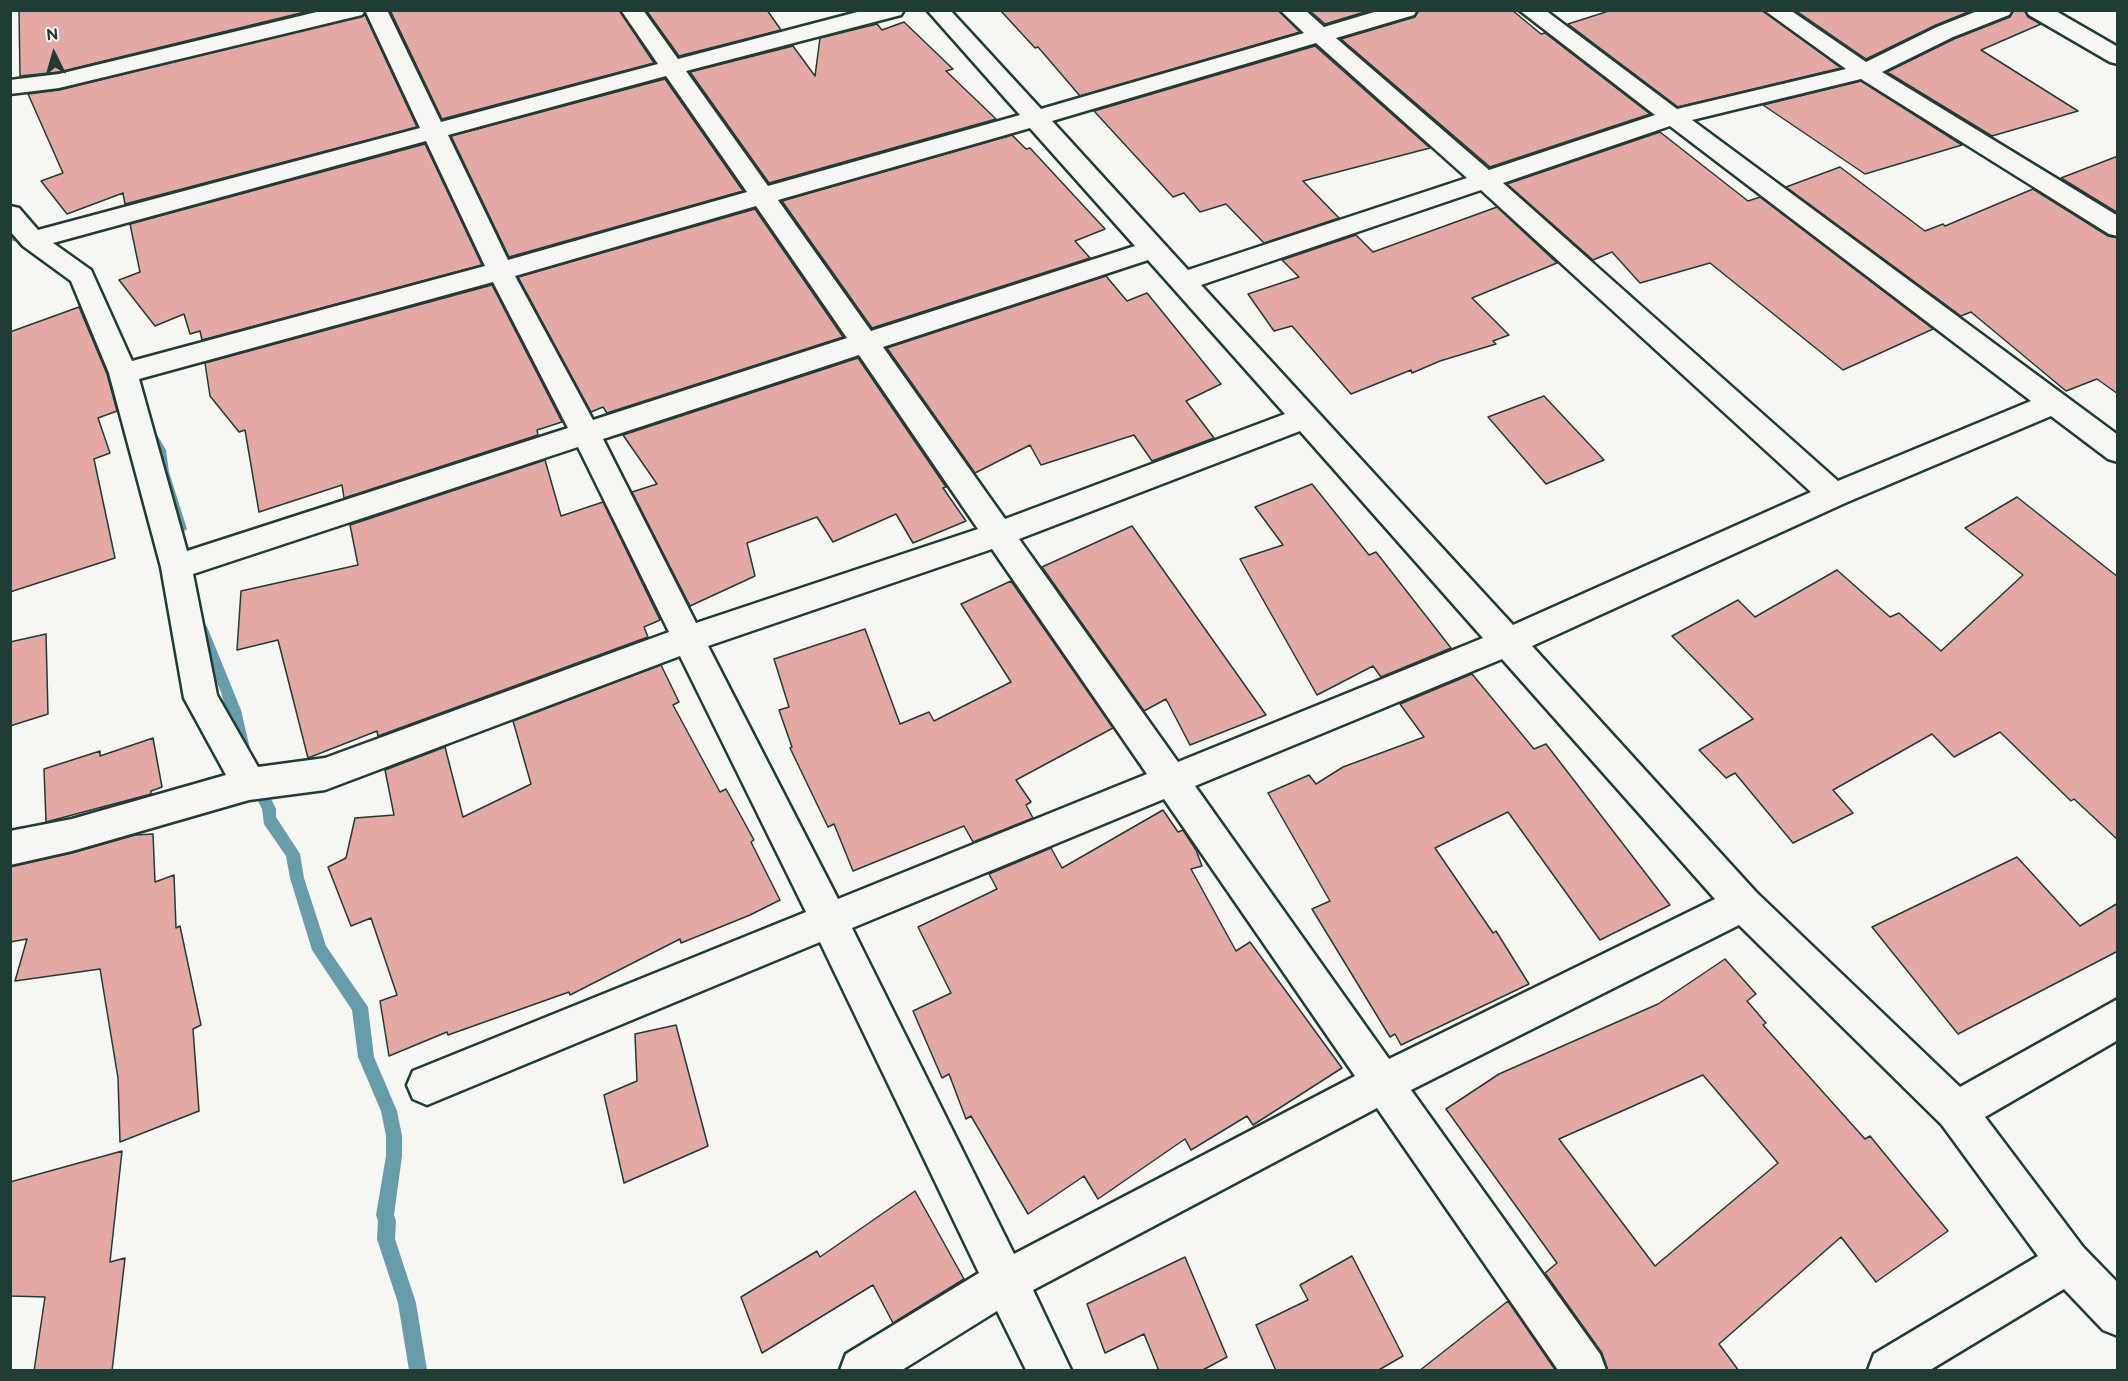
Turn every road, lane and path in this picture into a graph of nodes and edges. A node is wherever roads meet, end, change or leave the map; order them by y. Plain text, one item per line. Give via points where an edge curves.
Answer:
1 (354, 10) edge
2 (376, 10) edge
3 (632, 10) edge
4 (893, 10) edge
5 (938, 10) edge
6 (1291, 10) edge
7 (1406, 10) edge
8 (1530, 10) edge
9 (1775, 10) edge
10 (2001, 10) edge
11 (2037, 10) edge
12 (1318, 35) junction
13 (2118, 57) edge
14 (673, 67) junction
15 (1865, 71) junction
16 (10, 87) edge
17 (1674, 117) junction
18 (1034, 119) junction
19 (433, 131) junction
20 (1485, 180) junction
21 (761, 195) junction
22 (10, 214) edge
23 (2118, 228) edge
24 (32, 240) junction
25 (1153, 249) junction
26 (500, 271) junction
27 (1182, 282) junction
28 (866, 342) junction
29 (123, 373) junction
30 (2053, 403) junction
31 (1304, 418) junction
32 (586, 435) junction
33 (2118, 451) edge
34 (1834, 495) junction
35 (999, 534) junction
36 (176, 567) junction
37 (688, 639) junction
38 (1506, 643) junction
39 (1171, 780) junction
40 (249, 784) junction
41 (10, 848) edge
42 (1743, 904) junction
43 (829, 920) junction
44 (2118, 1018) edge
45 (1383, 1083) junction
46 (427, 1085) dead end
47 (1956, 1110) junction
48 (2068, 1262) junction
49 (1006, 1281) junction
50 (2118, 1315) edge
51 (862, 1371) edge
52 (1049, 1371) edge
53 (1584, 1371) edge
54 (1890, 1371) edge

1 - 16 street via 59,81
2 - 19 street
3 - 14 street
4 - 14 street
5 - 18 street
6 - 12 street
7 - 12 street
8 - 17 street
9 - 15 street
10 - 15 street
11 - 13 street
12 - 18 street
12 - 20 street
14 - 19 street
14 - 21 street
15 - 17 street
15 - 23 street
17 - 20 street
17 - 30 street
18 - 21 street
18 - 25 street
19 - 24 street
19 - 26 street
20 - 27 street
20 - 34 street
21 - 26 street
21 - 28 street
22 - 24 street
24 - 29 street via 82,276
25 - 27 street
25 - 28 street
26 - 29 street
26 - 32 street
27 - 31 street
28 - 32 street
28 - 35 street
29 - 36 street
30 - 33 street
30 - 34 street
31 - 35 street
31 - 38 street
32 - 36 street
32 - 37 street
34 - 38 street
35 - 37 street
35 - 39 street
36 - 40 street via 201,698
37 - 40 street via 325,774
37 - 43 street
38 - 39 street
38 - 42 street
39 - 43 street
39 - 45 street
40 - 41 street via 72,835
42 - 45 street
42 - 47 street
43 - 46 street
43 - 49 street
44 - 47 street
45 - 49 street
45 - 53 street
47 - 48 street
48 - 50 street
48 - 54 street
49 - 51 street
49 - 52 street

